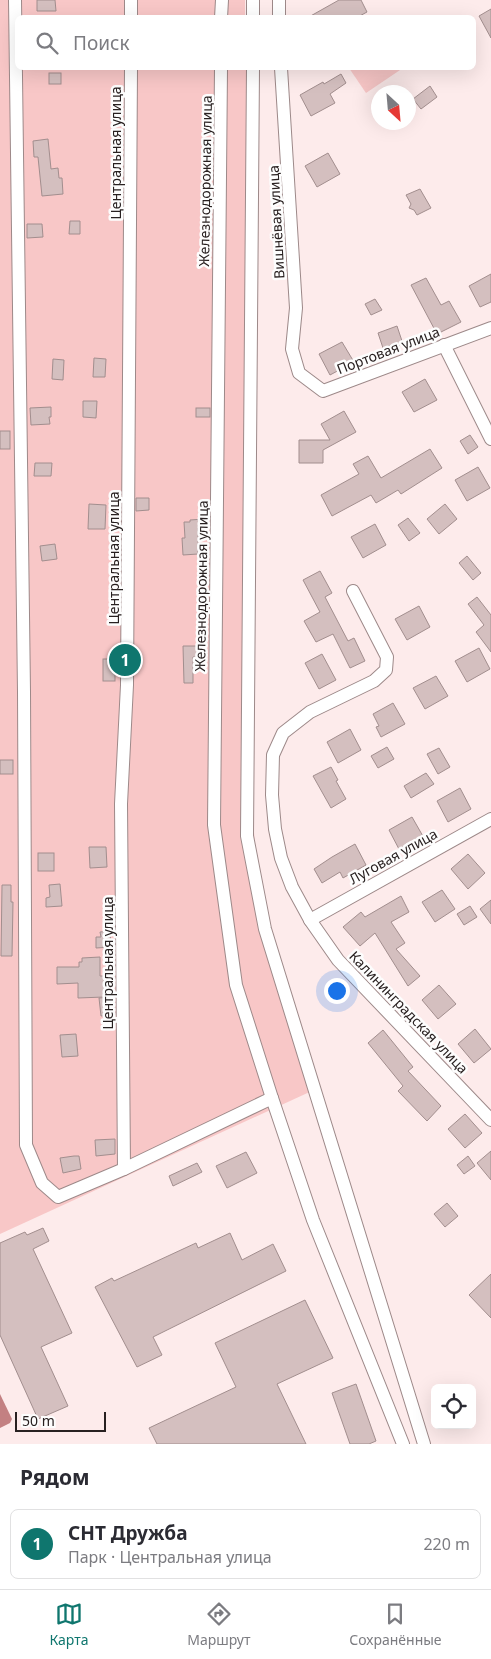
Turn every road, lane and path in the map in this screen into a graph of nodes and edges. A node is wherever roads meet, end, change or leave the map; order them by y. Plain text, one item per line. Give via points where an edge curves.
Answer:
1 (15, 0) edge
2 (131, 0) edge
3 (222, 0) edge
4 (254, 0) edge
5 (279, 0) edge
6 (15, 15) edge
7 (131, 15) edge
8 (222, 15) edge
9 (253, 15) edge
10 (279, 15) edge
11 (16, 70) edge
12 (130, 70) edge
13 (221, 70) edge
14 (253, 70) edge
15 (282, 70) edge
16 (491, 328) edge
17 (444, 345) junction
18 (299, 373) joint
19 (491, 439) edge
20 (353, 591) dead end
21 (491, 819) edge
22 (310, 920) junction
23 (272, 1098) junction
24 (491, 1120) edge
25 (124, 1169) junction
26 (403, 1444) edge
27 (424, 1444) edge

1 - 6 street
2 - 7 street
3 - 8 street
4 - 9 street
5 - 10 street
11 - 25 street via 26,1145 42,1183 58,1197
12 - 25 street, Центральная улица via 127,685 121,804
13 - 23 street, Железнодорожная улица via 214,824 236,985
14 - 27 street via 247,836 265,929
15 - 18 street, Вишнёвая улица via 296,308 292,349
16 - 17 street, Портовая улица
17 - 18 street, Портовая улица via 323,391
17 - 19 street
20 - 22 street, Калининградская улица via 387,657 386,670 374,681 310,712 284,733 273,755 272,795 281,858
21 - 22 street, Луговая улица
22 - 24 street, Калининградская улица via 338,960
23 - 25 street
23 - 26 street, Железнодорожная улица via 313,1220

